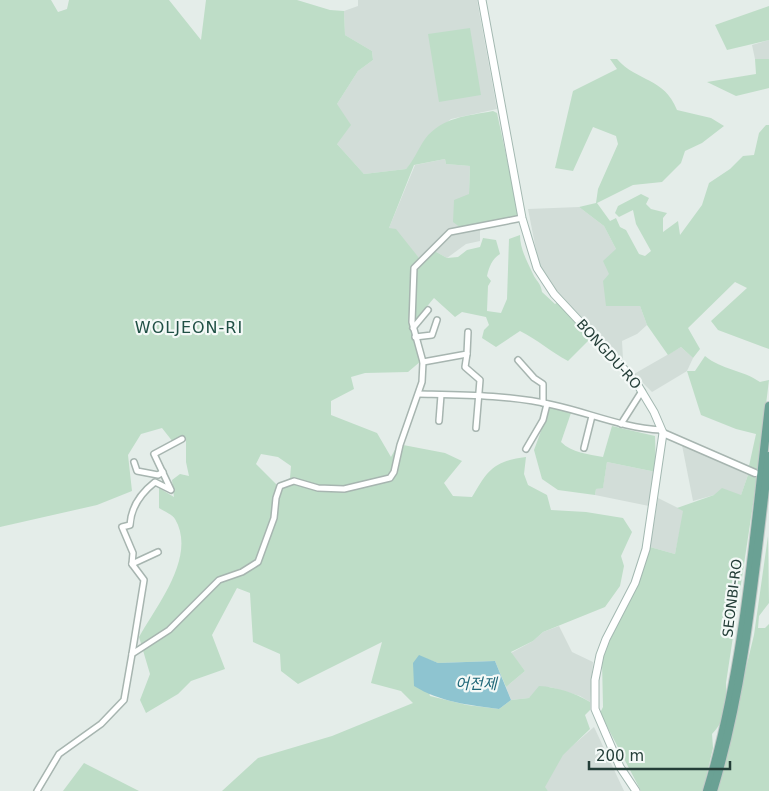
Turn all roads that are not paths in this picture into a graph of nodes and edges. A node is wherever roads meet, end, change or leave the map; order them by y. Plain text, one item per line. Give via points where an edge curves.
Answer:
1 (482, 0) edge
2 (522, 218) junction
3 (428, 310) dead end
4 (437, 320) dead end
5 (414, 328) junction
6 (468, 332) dead end
7 (415, 337) junction
8 (467, 354) junction
9 (518, 360) dead end
10 (423, 362) junction
11 (642, 391) junction
12 (419, 394) junction
13 (441, 395) junction
14 (478, 396) junction
15 (545, 404) junction
16 (769, 406) edge
17 (592, 416) junction
18 (440, 421) dead end
19 (621, 424) junction
20 (476, 428) dead end
21 (662, 431) junction
22 (182, 439) dead end
23 (584, 448) dead end
24 (526, 449) dead end
25 (769, 456) edge
26 (134, 462) dead end
27 (163, 472) junction
28 (755, 473) dead end
29 (158, 552) dead end
30 (132, 564) junction
31 (132, 654) junction
32 (37, 791) edge
33 (636, 791) edge
34 (707, 791) edge
35 (714, 791) edge

1 - 2 main road, BONGDU-RO
2 - 5 street via 450,232 414,268
2 - 11 main road, BONGDU-RO via 537,268 552,290
3 - 5 street
4 - 7 street via 432,335
5 - 7 street
6 - 8 street
7 - 10 street
8 - 10 street
8 - 14 street via 465,367 480,380
9 - 15 street via 543,384
10 - 12 street
11 - 19 street
11 - 21 main road, BONGDU-RO
12 - 13 street
12 - 31 street via 390,478 344,489 318,488 294,481 280,486 274,518 258,562 219,580 169,630
13 - 14 street
13 - 18 street
14 - 15 street
14 - 20 street
15 - 17 street
15 - 24 street via 543,420
16 - 34 main road, SEONBI-RO via 741,633 723,730
17 - 19 street
17 - 23 street
19 - 21 street
21 - 28 street
21 - 33 main road via 646,548 635,583 606,639 596,680 595,709 620,767
22 - 27 street via 154,454
25 - 35 main road, SEONBI-RO via 742,665
26 - 27 street via 137,471 158,476
27 - 30 street via 171,490 155,482 144,491 132,511 130,525 122,527 133,553
29 - 30 street
30 - 31 street via 144,580
31 - 32 street via 124,700 101,724 58,754

